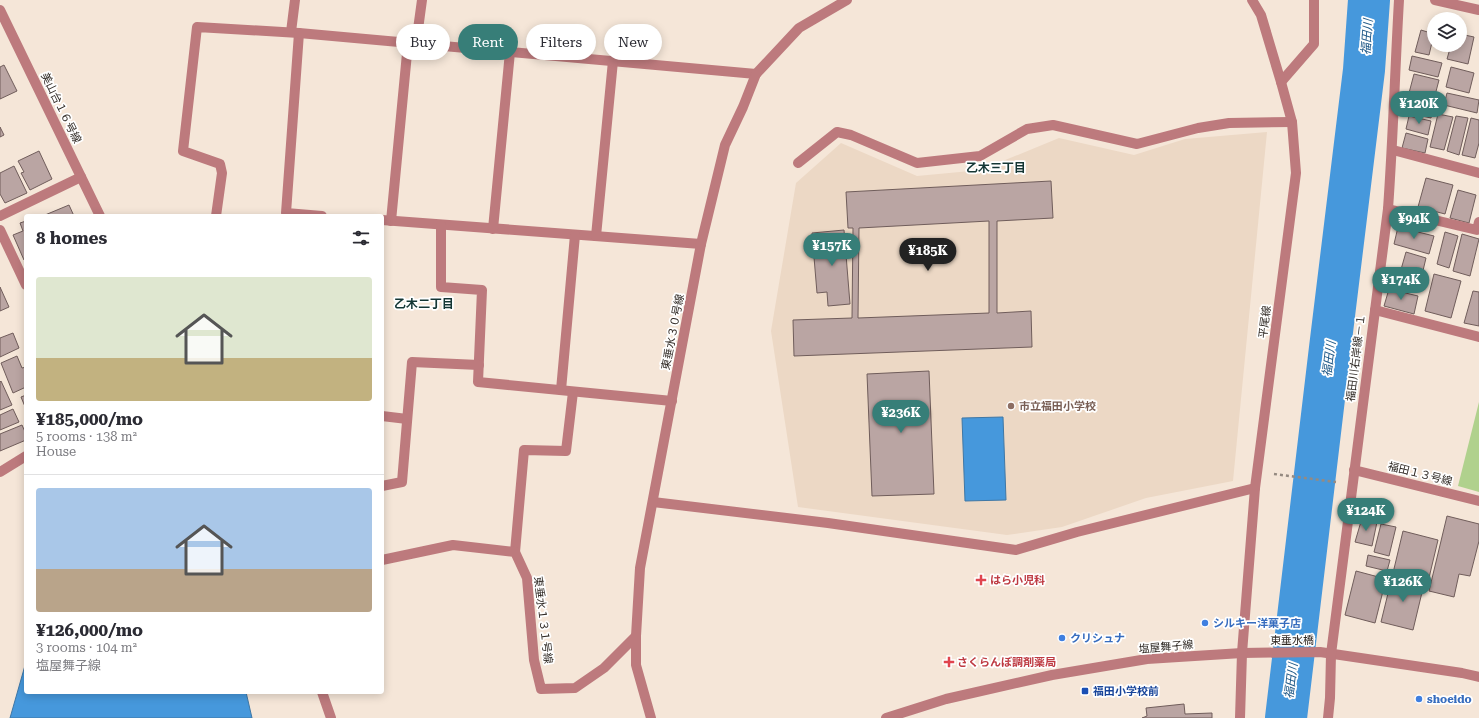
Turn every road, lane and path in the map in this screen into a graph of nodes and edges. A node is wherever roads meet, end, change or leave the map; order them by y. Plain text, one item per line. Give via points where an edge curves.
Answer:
1 (295, 0) edge
2 (422, 0) edge
3 (847, 0) edge
4 (1252, 0) edge
5 (1314, 0) edge
6 (1399, 0) edge
7 (1435, 0) edge
8 (0, 10) edge
9 (1479, 10) edge
10 (416, 24) edge
11 (295, 33) junction
12 (396, 42) edge
13 (518, 53) edge
14 (410, 60) edge
15 (509, 60) edge
16 (613, 61) junction
17 (756, 74) junction
18 (1282, 82) junction
19 (1292, 122) junction
20 (1393, 150) junction
21 (798, 163) dead end
22 (1479, 173) edge
23 (81, 177) junction
24 (1388, 209) junction
25 (99, 214) edge
26 (216, 214) edge
27 (286, 214) edge
28 (0, 216) edge
29 (387, 221) edge
30 (1479, 222) edge
31 (441, 225) junction
32 (493, 229) junction
33 (0, 230) edge
34 (575, 235) junction
35 (596, 236) junction
36 (701, 244) junction
37 (24, 281) edge
38 (1375, 310) junction
39 (1479, 337) edge
40 (479, 365) junction
41 (561, 390) junction
42 (573, 392) junction
43 (672, 401) junction
44 (384, 416) edge
45 (407, 419) junction
46 (24, 457) edge
47 (1354, 470) junction
48 (0, 472) edge
49 (1286, 476) dead end
50 (1337, 482) dead end
51 (384, 486) edge
52 (1255, 488) junction
53 (1479, 501) edge
54 (653, 502) junction
55 (515, 552) junction
56 (384, 560) edge
57 (636, 636) junction
58 (1263, 652) joint
59 (1242, 653) junction
60 (1331, 654) junction
61 (1479, 677) edge
62 (323, 694) edge
63 (331, 718) edge
64 (651, 718) edge
65 (886, 718) edge
66 (1240, 718) edge
67 (1328, 718) edge

1 - 11 street
2 - 10 street
3 - 17 street, 東垂水３０号線 via 799,28
4 - 18 street, 平尾線 via 1261,15
5 - 18 street via 1314,44
6 - 20 street, 福田川右岸線－１
7 - 9 street
8 - 23 street, 美山台１６号線
11 - 12 street
11 - 26 street via 197,26 183,151 220,164 222,173
11 - 27 street
13 - 16 street
14 - 29 street
15 - 32 street
16 - 17 street
16 - 35 street
17 - 36 street, 東垂水３０号線 via 725,145
18 - 19 street, 平尾線
19 - 21 street via 1229,123 1198,128 1138,144 1053,125 1027,129 980,156 917,163 851,135 837,132
19 - 52 street, 平尾線 via 1296,172
20 - 22 street
20 - 24 street, 福田川右岸線－１
23 - 25 street, 美山台１６号線
23 - 28 street
24 - 30 street via 1477,230
24 - 38 street, 福田川右岸線－１
29 - 31 street
31 - 32 street
31 - 40 street via 441,287 482,290
32 - 34 street
33 - 37 street
34 - 35 street
34 - 41 street
35 - 36 street
36 - 43 street, 東垂水３０号線
38 - 39 street
38 - 47 street, 福田川右岸線－１
40 - 41 street via 478,382
40 - 45 street via 412,362
41 - 42 street
42 - 43 street
42 - 55 street via 566,451 524,450
43 - 54 street, 東垂水３０号線
44 - 45 street
45 - 51 street via 402,482
46 - 48 street
47 - 53 street, 福田１３号線
47 - 60 street, 福田川右岸線－１
49 - 50 path
52 - 54 street via 1077,532 1016,550 828,523
52 - 59 street, 平尾線
54 - 57 street, 東垂水３０号線 via 640,568
55 - 56 street via 453,545
55 - 57 street, 東垂水１３１号線 via 527,578 534,660 541,689 575,688 604,668
57 - 64 street, 東垂水３０号線 via 636,665
58 - 59 street, 塩屋舞子線
58 - 60 street, 東垂水橋
59 - 65 street, 塩屋舞子線 via 1148,660 1052,675 946,699
59 - 66 street, 平尾線
60 - 61 street
60 - 67 street, 福田川右岸線－１
62 - 63 street

